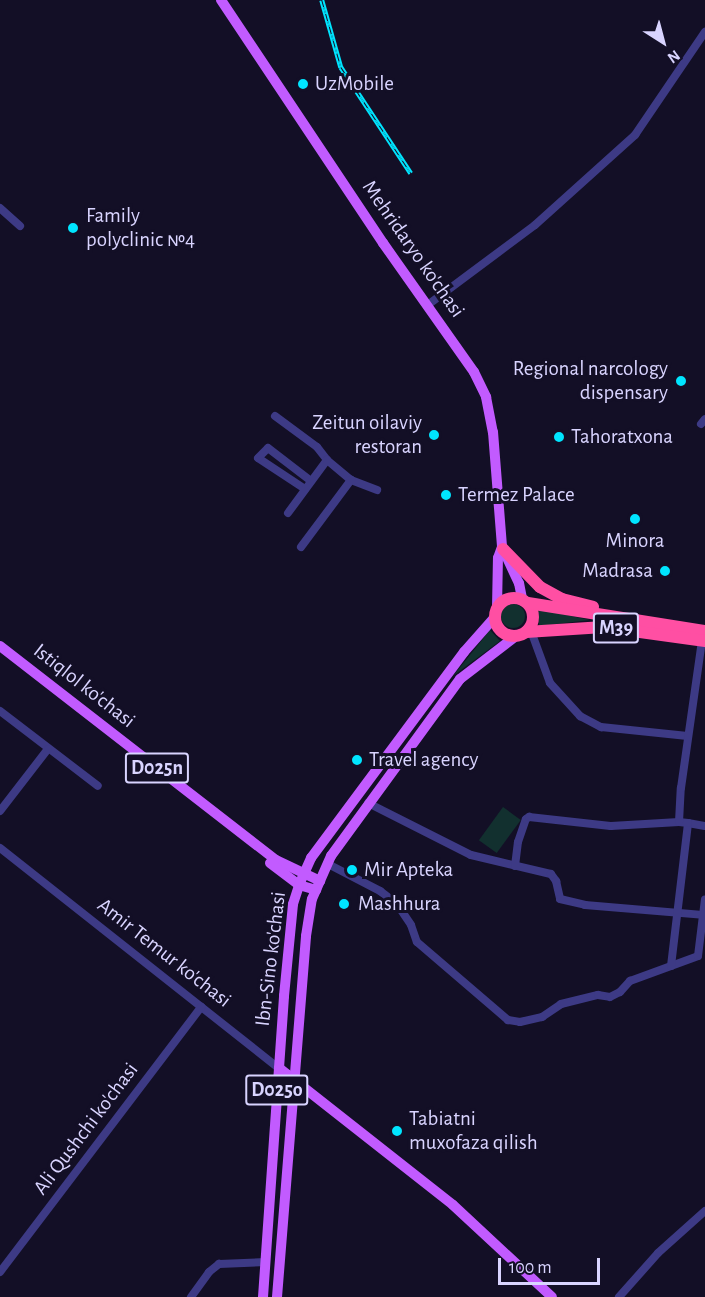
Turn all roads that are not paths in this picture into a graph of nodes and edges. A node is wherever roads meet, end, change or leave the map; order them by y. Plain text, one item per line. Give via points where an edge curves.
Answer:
1 (221, 0) edge
2 (705, 32) edge
3 (0, 208) edge
4 (20, 226) dead end
5 (429, 304) junction
6 (275, 416) dead end
7 (327, 460) junction
8 (351, 480) junction
9 (311, 481) junction
10 (305, 489) junction
11 (377, 490) dead end
12 (288, 513) dead end
13 (301, 547) dead end
14 (502, 548) junction
15 (525, 601) junction
16 (496, 613) junction
17 (611, 615) junction
18 (524, 633) junction
19 (704, 637) edge
20 (0, 646) edge
21 (0, 655) edge
22 (0, 711) edge
23 (688, 736) junction
24 (48, 749) junction
25 (98, 786) dead end
26 (368, 803) junction
27 (0, 811) edge
28 (683, 823) junction
29 (705, 826) edge
30 (0, 848) edge
31 (328, 864) junction
32 (515, 866) junction
33 (300, 879) junction
34 (318, 885) junction
35 (705, 899) edge
36 (676, 913) junction
37 (703, 915) junction
38 (671, 966) junction
39 (201, 1007) junction
40 (279, 1068) junction
41 (295, 1081) junction
42 (705, 1211) edge
43 (266, 1262) junction
44 (0, 1272) edge
45 (191, 1297) edge
46 (263, 1297) edge
47 (278, 1297) edge
48 (552, 1297) edge
49 (619, 1297) edge

1 - 5 main road, Мehridaryo ko'chasi via 383,243
2 - 5 street via 634,135 535,225
3 - 4 street
5 - 14 main road, Мehridaryo ko'chasi via 486,397 496,460
6 - 7 street via 317,447
7 - 8 street
7 - 9 street
8 - 11 street
8 - 13 street
9 - 10 street
9 - 10 street via 268,448 258,458
10 - 12 street
14 - 15 main road
14 - 16 main road via 498,558
14 - 17 highway via 540,587 562,599
15 - 16 highway via 508,598
15 - 17 highway, M39
15 - 18 highway via 533,618
16 - 18 highway via 502,631
16 - 33 main road, Ibn-Sino ko'chasi via 311,858
17 - 19 highway, M39
18 - 19 highway, M39 via 604,627
18 - 23 street via 550,683 580,716 601,727
18 - 26 main road, Ibn-Sino ko'chasi via 459,679
19 - 23 street
20 - 33 main road, Istiqlol ko'chasi / D025n
21 - 33 main road, Istiqlol ko'chasi / D025n
22 - 24 street
23 - 28 street
24 - 25 street
24 - 27 street
26 - 31 main road, Ibn-Sino ko'chasi
26 - 32 street via 471,855
28 - 29 street
28 - 32 street via 611,826 529,817 518,842
28 - 36 street
30 - 39 street, Amir Temur ko'chasi
31 - 34 main road, Ibn-Sino ko'chasi
31 - 38 street via 397,904 417,942 508,1020 520,1022 542,1017 561,1004 598,995 610,997 630,981
32 - 36 street via 551,874 560,898 585,905
33 - 34 main road, Istiqlol ko'chasi / D025n
33 - 40 main road, Ibn-Sino ko'chasi / D025o via 293,904
34 - 41 main road, Ibn-Sino ko'chasi / D025o via 306,936
35 - 37 street
36 - 37 street
36 - 38 street
37 - 38 street via 698,956
39 - 40 street, Amir Temur ko'chasi
39 - 44 street, Ali Qushchi ko'chasi
40 - 41 main road, Amir Temur ko'chasi
40 - 43 main road, Ibn-Sino ko'chasi / D025o
41 - 47 main road, Ibn-Sino ko'chasi / D025o
41 - 48 main road, Amir Temur ko'chasi via 453,1204
42 - 49 street via 658,1253
43 - 45 street via 219,1264
43 - 46 main road, Ibn-Sino ko'chasi / D025o

